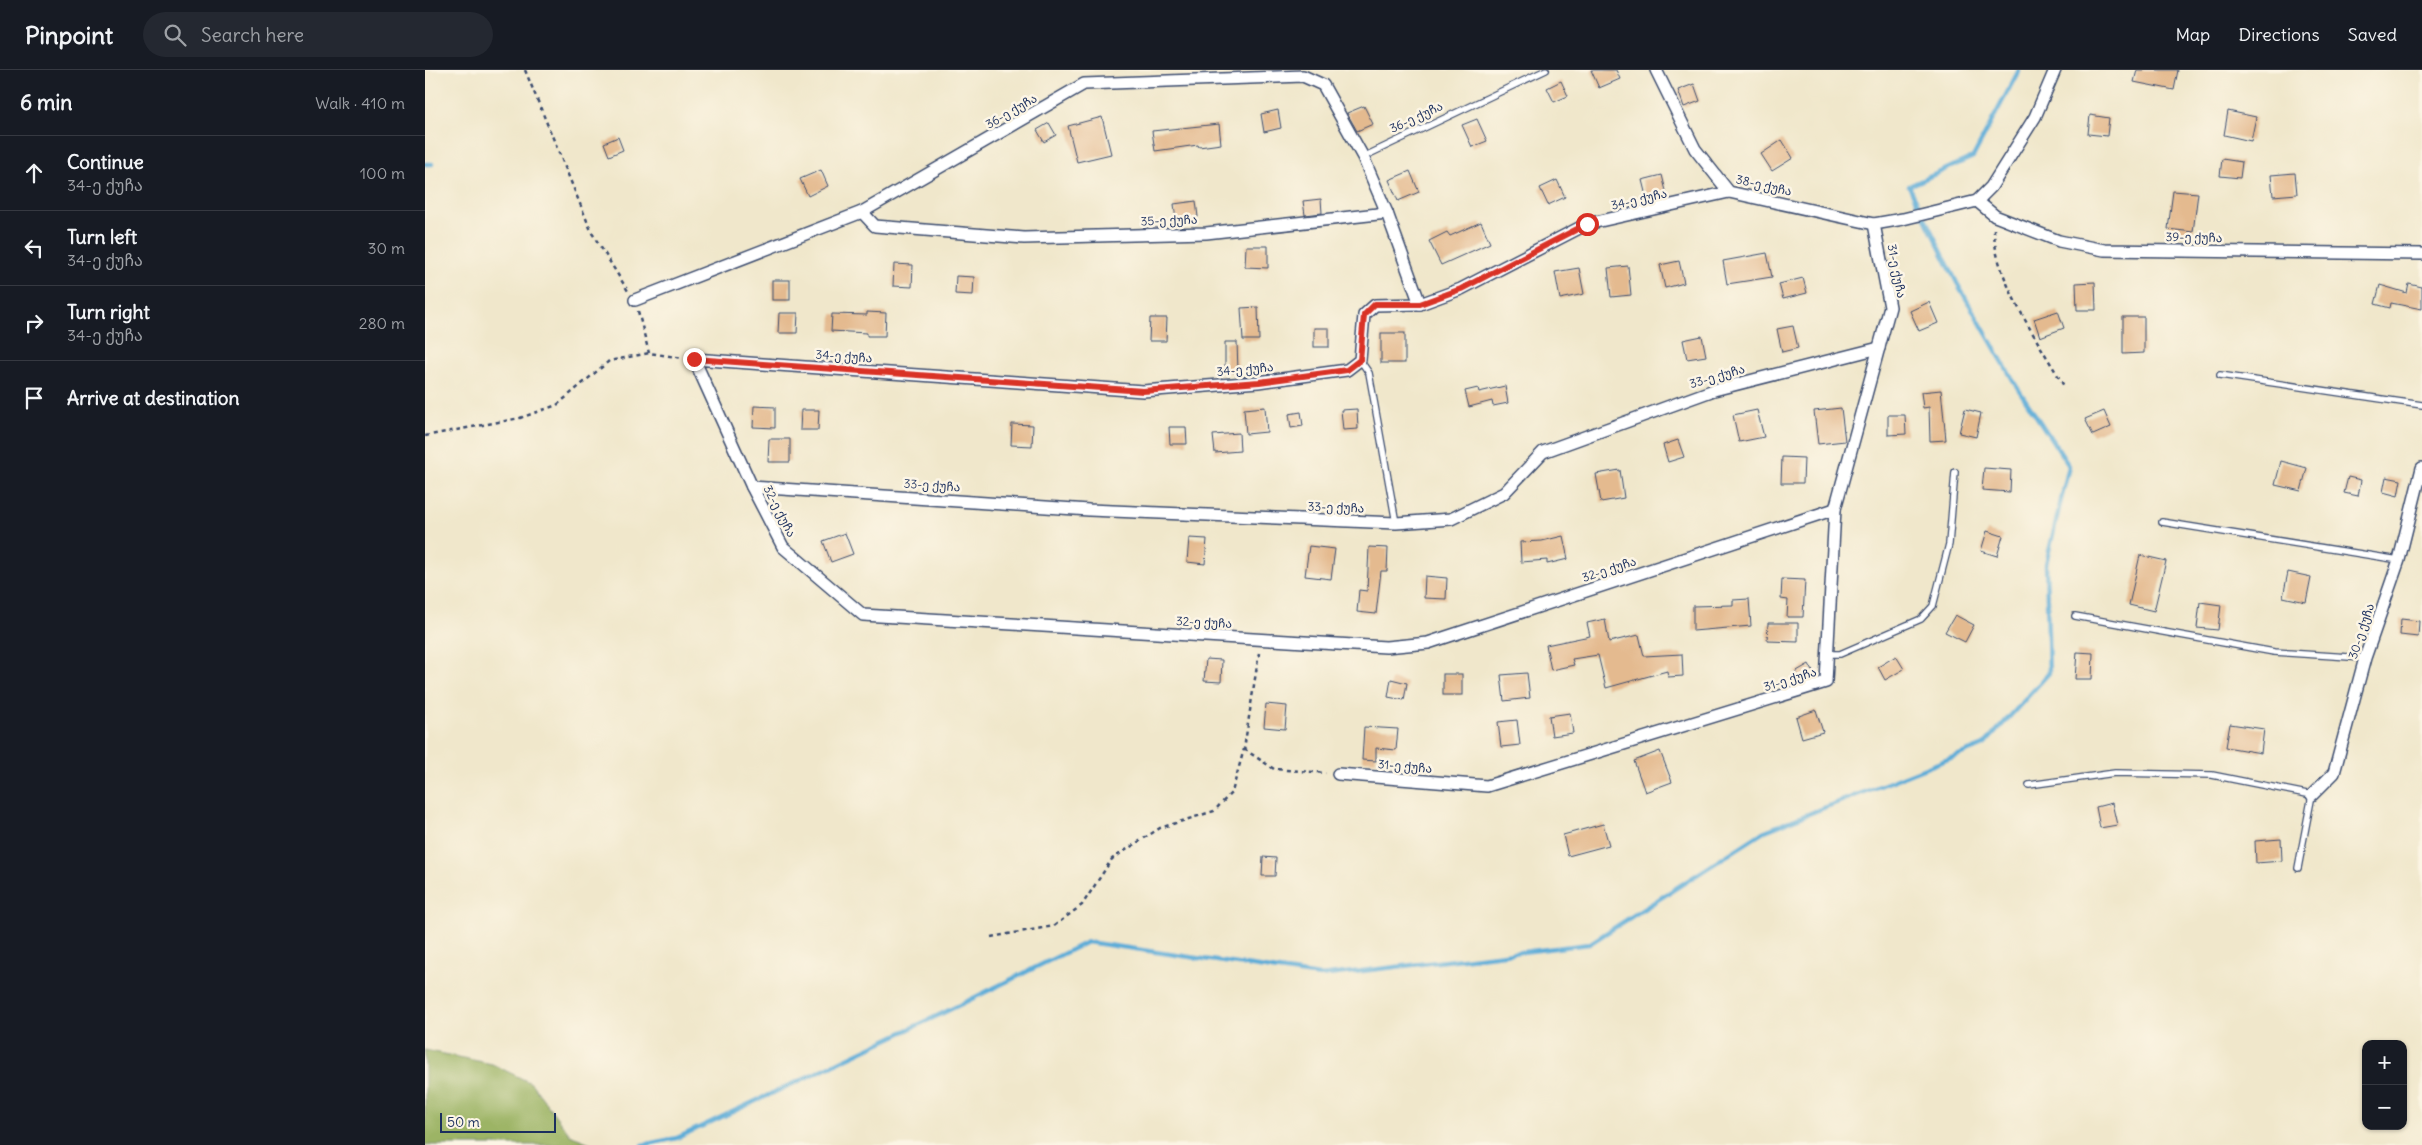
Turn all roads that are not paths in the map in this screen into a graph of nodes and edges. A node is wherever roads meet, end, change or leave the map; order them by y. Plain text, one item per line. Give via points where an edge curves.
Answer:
1 (1546, 70) edge
2 (1656, 70) edge
3 (2055, 70) edge
4 (1363, 157) junction
5 (1729, 192) junction
6 (1977, 201) junction
7 (862, 212) junction
8 (1387, 213) junction
9 (1873, 224) junction
10 (2422, 254) edge
11 (635, 300) road end
12 (1420, 304) junction
13 (1879, 348) junction
14 (694, 359) joint
15 (1360, 360) junction
16 (2220, 375) dead end
17 (2422, 405) edge
18 (2422, 468) edge
19 (1955, 472) dead end
20 (752, 487) junction
21 (1835, 509) junction
22 (2162, 522) dead end
23 (1396, 523) junction
24 (2399, 560) junction
25 (2075, 616) dead end
26 (1827, 654) junction
27 (2365, 658) junction
28 (1338, 774) road end
29 (2029, 785) dead end
30 (2312, 795) junction
31 (2298, 868) dead end

1 - 4 lane, 36-ე ქუჩა
2 - 5 street, 38-ე ქუჩა via 1695,149
3 - 6 street via 2035,117 1991,186
4 - 7 street, 36-ე ქუჩა via 1323,85 1303,76 1084,84
4 - 8 street
5 - 9 street, 38-ე ქუჩა
5 - 12 street, 34-ე ქუჩა via 1587,224 1461,289
6 - 9 street, 38-ე ქუჩა
6 - 10 street, 39-ე ქუჩა via 1995,216 2059,241 2103,250
7 - 8 street, 35-ე ქუჩა via 875,226 1024,238 1205,232
7 - 11 street, 36-ე ქუჩა
8 - 12 street
9 - 13 street, 31-ე ქუჩა via 1891,307
12 - 15 street, 34-ე ქუჩა via 1375,304 1364,315
13 - 21 street, 31-ე ქუჩა
13 - 23 street, 33-ე ქუჩა via 1714,390 1543,452 1504,493 1451,519
14 - 15 street, 34-ე ქუჩა via 1143,391 1259,382 1347,370
14 - 20 street, 32-ე ქუჩა
15 - 23 lane via 1369,373
16 - 17 lane
18 - 24 street, 30-ე ქუჩა
19 - 26 lane via 1949,544 1933,606 1921,619 1840,654
20 - 21 street, 32-ე ქუჩა via 783,548 863,615 1386,647 1428,643
20 - 23 street, 33-ე ქუჩა via 1089,510
21 - 26 street, 31-ე ქუჩა
22 - 24 lane
24 - 27 street, 30-ე ქუჩა
25 - 27 lane via 2274,652
26 - 28 street, 31-ე ქუჩა via 1826,682 1487,786
27 - 30 street, 30-ე ქუჩა via 2334,773
29 - 30 lane via 2115,773 2212,775
30 - 31 lane

